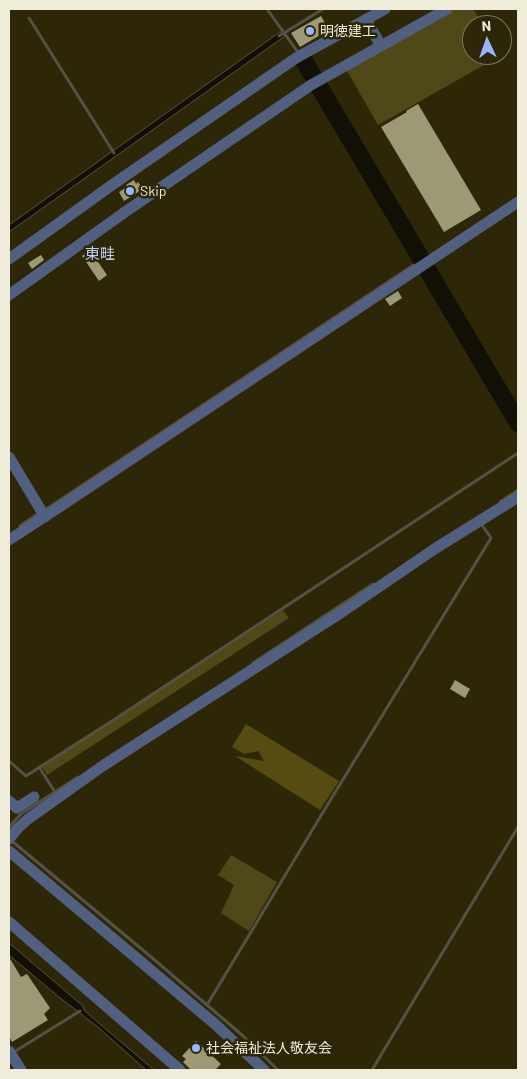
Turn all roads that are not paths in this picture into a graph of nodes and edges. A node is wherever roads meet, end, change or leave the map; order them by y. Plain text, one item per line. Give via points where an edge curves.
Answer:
1 (385, 9) edge
2 (447, 9) edge
3 (366, 19) junction
4 (379, 43) junction
5 (518, 202) edge
6 (9, 259) edge
7 (9, 295) edge
8 (9, 457) edge
9 (518, 497) edge
10 (43, 513) junction
11 (9, 540) edge
12 (34, 797) dead end
13 (9, 801) edge
14 (9, 839) edge
15 (9, 851) edge
16 (9, 922) edge
17 (10, 1054) edge
18 (21, 1070) edge
19 (180, 1070) edge
20 (264, 1070) edge

1 - 3 street
2 - 4 street
3 - 4 street
3 - 6 street via 296,58
4 - 7 street via 316,82
5 - 10 street
8 - 10 street
9 - 14 street via 104,765 28,819
10 - 11 street
12 - 13 street via 17,808
15 - 20 street via 208,1018
16 - 19 street
17 - 18 street

